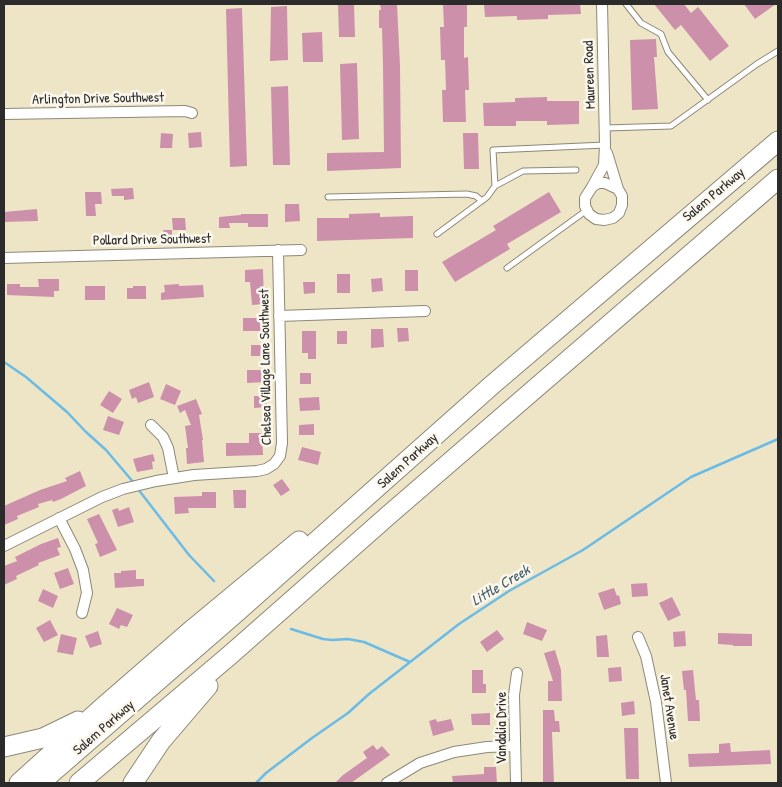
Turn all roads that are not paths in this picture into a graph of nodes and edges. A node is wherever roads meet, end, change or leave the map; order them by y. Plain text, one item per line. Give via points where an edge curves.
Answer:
1 (602, 4) edge
2 (626, 4) edge
3 (778, 51) edge
4 (708, 100) junction
5 (192, 113) dead end
6 (4, 114) edge
7 (606, 128) junction
8 (778, 141) edge
9 (605, 145) junction
10 (576, 170) dead end
11 (778, 179) edge
12 (495, 186) junction
13 (592, 187) junction
14 (618, 189) junction
15 (328, 197) dead end
16 (482, 201) junction
17 (587, 210) junction
18 (437, 234) dead end
19 (278, 250) junction
20 (301, 250) dead end
21 (4, 258) edge
22 (507, 268) dead end
23 (425, 311) dead end
24 (279, 316) junction
25 (151, 425) dead end
26 (406, 462) junction
27 (174, 478) junction
28 (59, 518) junction
29 (4, 546) edge
30 (82, 613) dead end
31 (638, 637) dead end
32 (230, 656) junction
33 (516, 673) dead end
34 (103, 706) junction
35 (515, 746) junction
36 (4, 747) edge
37 (19, 783) edge
38 (40, 783) edge
39 (79, 783) edge
40 (133, 783) edge
41 (387, 783) edge
42 (516, 783) edge
43 (666, 783) edge

1 - 7 street, Maureen Road
2 - 4 lane via 641,23 661,34 668,52
3 - 4 lane
4 - 7 lane via 671,126
5 - 6 street, Arlington Drive Southwest
7 - 9 street, Maureen Road
8 - 26 highway, Salem Parkway
9 - 12 lane via 493,150
9 - 13 street, Maureen Road via 604,165
9 - 14 street, Maureen Road
10 - 12 lane via 522,171
11 - 32 highway, Salem Parkway via 390,513
12 - 16 lane
13 - 14 street via 605,183
13 - 17 street, Maureen Road via 585,198
14 - 17 street, Maureen Road via 622,205 613,218 596,219
15 - 16 lane via 467,194
16 - 18 lane
17 - 22 lane
19 - 20 street, Pollard Drive Southwest
19 - 21 street, Pollard Drive Southwest
19 - 24 street, Chelsea Village Lane Southwest
23 - 24 street
24 - 27 street, Chelsea Village Lane Southwest via 280,456 274,464 257,471
25 - 27 street via 163,437 168,448
26 - 34 highway via 379,477 249,581
26 - 38 highway, Salem Parkway
27 - 28 street, Chelsea Village Lane Southwest via 124,489
28 - 29 street, Chelsea Village Lane Southwest
28 - 30 street via 83,570 87,593
31 - 43 street, Janet Avenue via 646,656 656,702
32 - 39 highway, Salem Parkway
32 - 40 highway via 212,682 161,740
33 - 35 street, Vandalia Drive
34 - 36 highway via 55,733
34 - 37 highway
35 - 41 street via 454,752 420,763
35 - 42 street, Vandalia Drive

